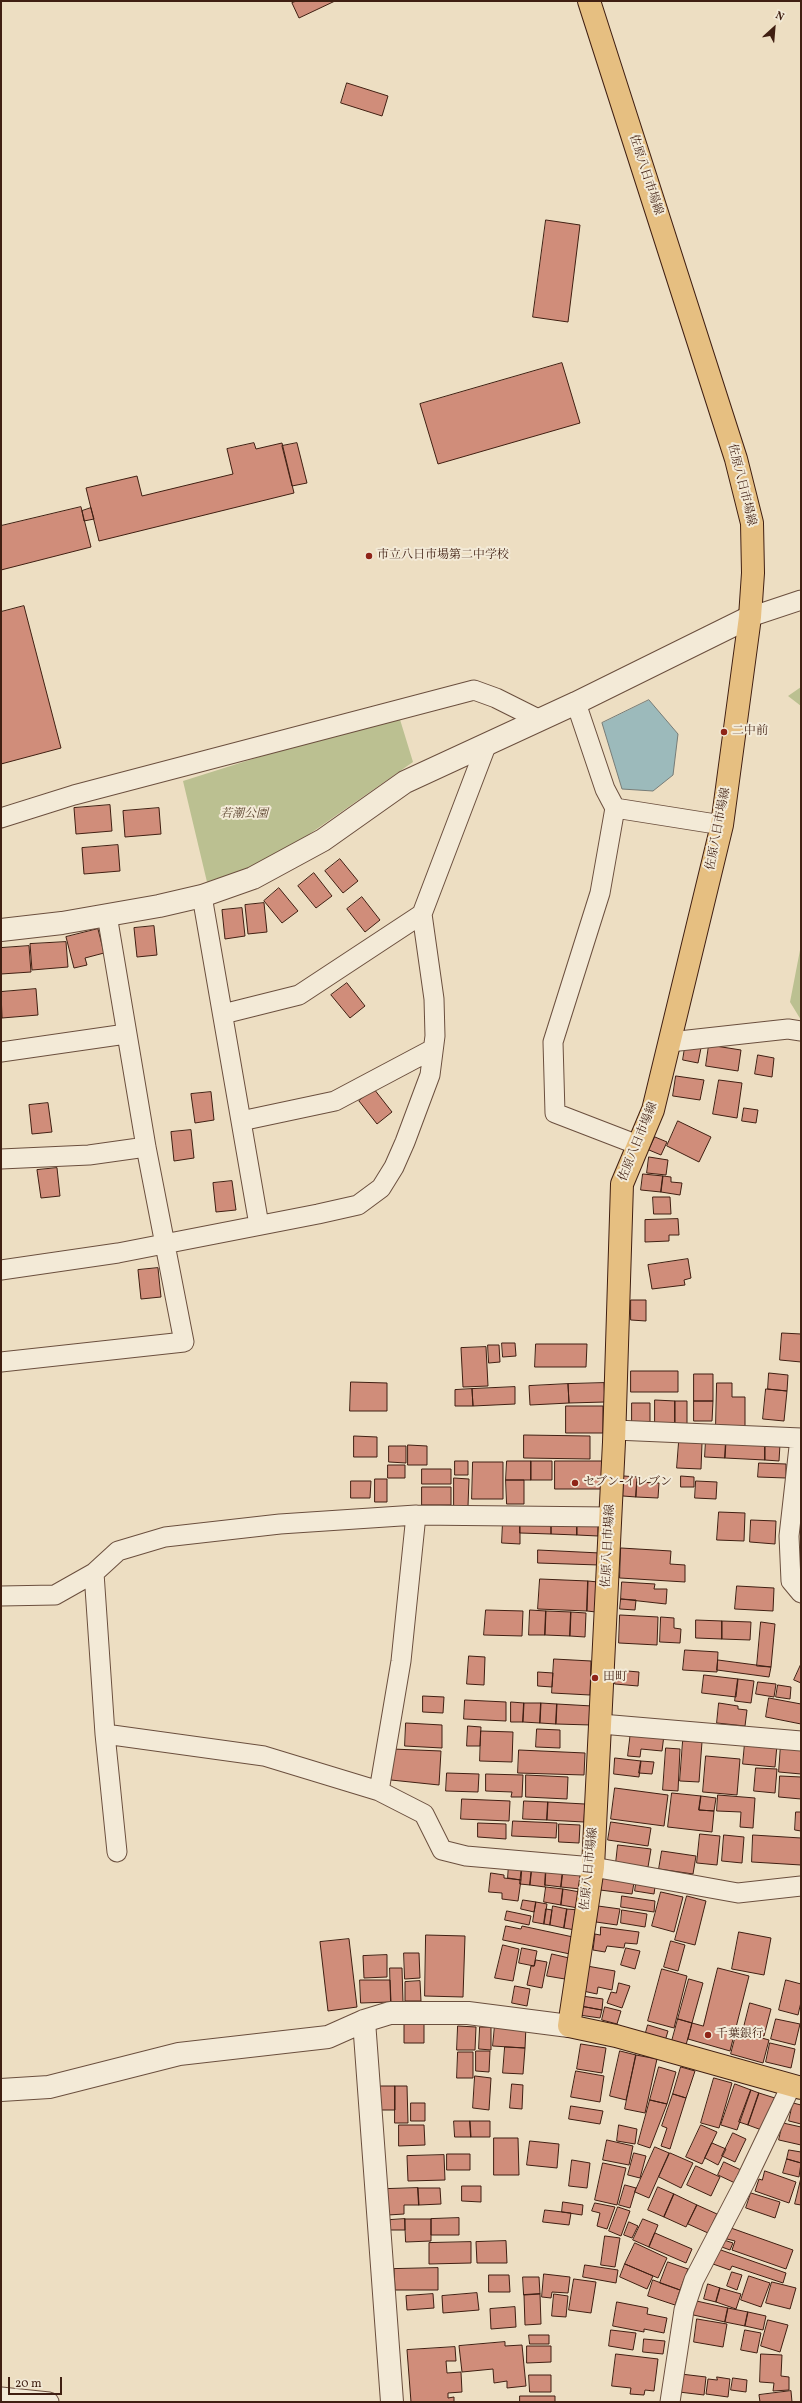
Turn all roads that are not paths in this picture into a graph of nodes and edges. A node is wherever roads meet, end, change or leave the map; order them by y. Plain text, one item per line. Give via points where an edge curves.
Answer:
1 (589, 1) edge
2 (801, 600) edge
3 (750, 617) junction
4 (576, 703) junction
5 (538, 719) junction
6 (486, 746) junction
7 (615, 808) junction
8 (1, 818) edge
9 (722, 825) junction
10 (202, 896) junction
11 (422, 914) junction
12 (107, 915) junction
13 (1, 930) edge
14 (222, 1014) junction
15 (801, 1031) edge
16 (126, 1034) junction
17 (670, 1042) junction
18 (433, 1049) junction
19 (1, 1052) edge
20 (241, 1121) junction
21 (638, 1144) junction
22 (146, 1147) junction
23 (1, 1159) edge
24 (259, 1225) junction
25 (164, 1244) junction
26 (1, 1270) edge
27 (1, 1362) edge
28 (614, 1430) junction
29 (801, 1438) edge
30 (416, 1515) junction
31 (610, 1517) junction
32 (94, 1573) junction
33 (801, 1593) edge
34 (1, 1596) edge
35 (601, 1724) junction
36 (105, 1734) junction
37 (801, 1741) edge
38 (379, 1791) junction
39 (117, 1852) dead end
40 (593, 1867) junction
41 (801, 1886) edge
42 (364, 2021) junction
43 (569, 2026) junction
44 (796, 2087) edge
45 (1, 2090) edge
46 (1, 2397) edge
47 (49, 2402) edge
48 (392, 2402) edge
49 (670, 2402) edge

1 - 3 main road, 佐原八日市場線 via 738,466 752,523 753,573
2 - 3 street
3 - 4 street
3 - 9 main road, 佐原八日市場線
4 - 5 street
4 - 7 street via 605,789
5 - 6 street
5 - 8 street via 474,690 74,795
6 - 10 street via 446,761 404,782 323,840 253,878
6 - 11 street
7 - 9 street
7 - 21 street via 600,893 553,1042 555,1113
9 - 17 main road, 佐原八日市場線
10 - 12 street
10 - 14 street
11 - 14 street via 299,995
11 - 18 street via 434,999
12 - 13 street
12 - 16 street
14 - 20 street
15 - 17 street via 788,1029
16 - 19 street
16 - 22 street
17 - 21 main road, 佐原八日市場線 via 653,1110
18 - 20 street via 335,1101
18 - 24 street via 430,1075 405,1142 381,1188 358,1205
20 - 24 street
21 - 28 main road, 佐原八日市場線 via 622,1184
22 - 23 street via 89,1155
22 - 25 street
24 - 25 street
25 - 26 street via 67,1262
25 - 27 street via 184,1342
28 - 29 street
28 - 31 main road, 佐原八日市場線
29 - 33 street via 789,1536 791,1581
30 - 31 street
30 - 32 street via 280,1524 164,1537 118,1551
30 - 38 street via 401,1661
31 - 35 main road, 佐原八日市場線
32 - 34 street via 55,1595
32 - 36 street
35 - 37 street
35 - 40 main road, 佐原八日市場線
36 - 38 street via 264,1756
36 - 39 street
38 - 40 street via 424,1814 442,1850 466,1856
40 - 41 street via 738,1893
40 - 43 main road, 佐原八日市場線
42 - 43 street via 390,2014 468,2013
42 - 45 street via 328,2037 179,2054 49,2087
42 - 48 street
43 - 44 main road via 616,2036
44 - 49 street via 694,2280 684,2310
46 - 47 street

